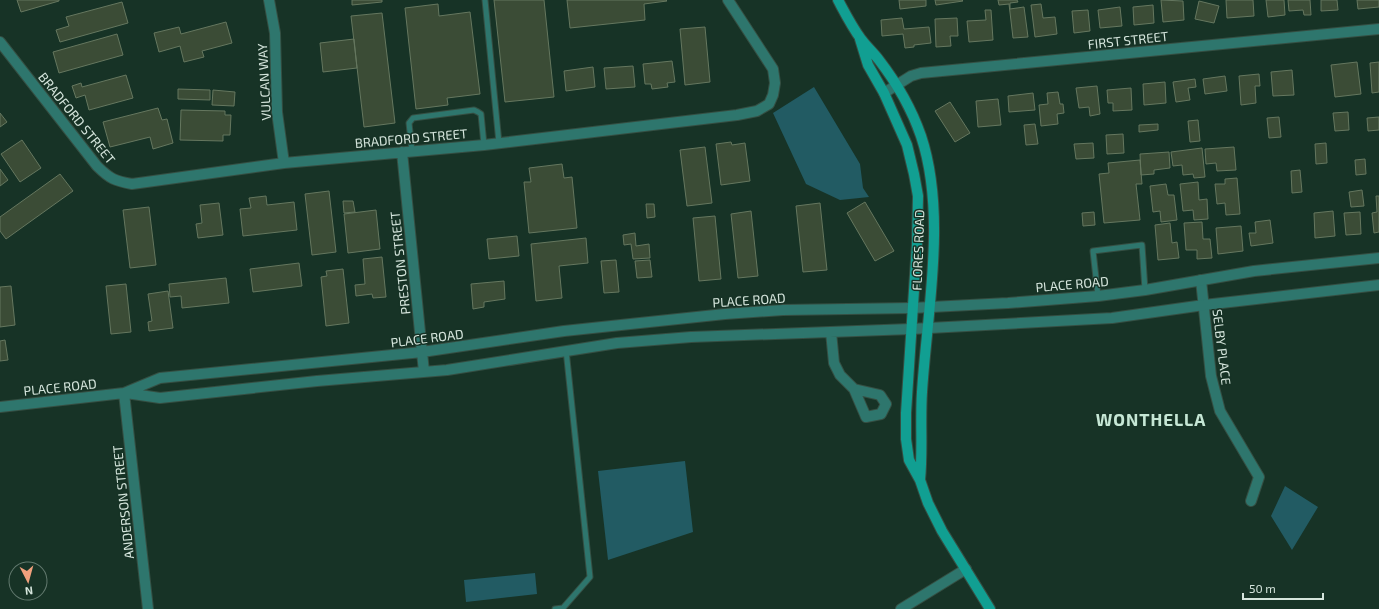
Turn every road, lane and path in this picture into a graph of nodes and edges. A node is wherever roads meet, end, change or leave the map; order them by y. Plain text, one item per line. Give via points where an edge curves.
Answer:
1 (269, 0) edge
2 (485, 0) edge
3 (728, 0) edge
4 (838, 0) edge
5 (1379, 29) edge
6 (860, 39) junction
7 (0, 42) edge
8 (896, 86) junction
9 (884, 93) junction
10 (499, 143) junction
11 (484, 145) junction
12 (407, 151) junction
13 (284, 163) junction
14 (1379, 258) edge
15 (1201, 280) junction
16 (1379, 285) edge
17 (1145, 290) junction
18 (1098, 296) junction
19 (1204, 305) junction
20 (929, 307) junction
21 (912, 308) junction
22 (927, 328) junction
23 (911, 329) junction
24 (831, 332) junction
25 (566, 350) junction
26 (422, 352) junction
27 (424, 372) junction
28 (854, 389) dead end
29 (124, 393) junction
30 (0, 406) edge
31 (920, 480) junction
32 (1251, 501) dead end
33 (966, 569) junction
34 (148, 609) edge
35 (555, 609) edge
36 (901, 609) edge
37 (990, 609) edge

1 - 13 street, VULCAN WAY via 275,34 277,112
2 - 10 lane
3 - 10 street, BRADFORD STREET via 773,69 774,95 769,104 757,111 737,115
4 - 6 main road, FLORES ROAD
5 - 8 street, FIRST STREET via 922,73 911,76
6 - 8 main road, FLORES ROAD via 879,60
6 - 9 main road, FLORES ROAD via 868,65
7 - 13 street, BRADFORD STREET via 107,177 132,184
8 - 9 street, FIRST STREET
8 - 20 main road, FLORES ROAD via 911,111 921,136 932,185 934,234
9 - 21 main road, FLORES ROAD via 907,145 918,196
10 - 11 street, BRADFORD STREET
11 - 12 street, BRADFORD STREET
11 - 12 lane via 480,114 474,110 413,118 409,123
12 - 13 street, BRADFORD STREET
12 - 26 street, PRESTON STREET
14 - 15 street, PLACE ROAD via 1254,271
15 - 17 street, PLACE ROAD
15 - 19 street, SELBY PLACE
16 - 19 street, PLACE ROAD
17 - 18 street, PLACE ROAD
17 - 18 lane via 1142,245 1093,251
18 - 20 street, PLACE ROAD
19 - 22 street, PLACE ROAD via 1112,318
19 - 32 street, SELBY PLACE via 1211,376 1220,411 1259,477
20 - 21 street, PLACE ROAD
20 - 22 main road, FLORES ROAD
21 - 23 main road, FLORES ROAD
21 - 26 street, PLACE ROAD via 783,310 725,314 564,331
22 - 23 street, PLACE ROAD
22 - 31 main road, FLORES ROAD via 920,418
23 - 24 street, PLACE ROAD
23 - 31 main road, FLORES ROAD via 906,439 909,460
24 - 25 street, PLACE ROAD via 617,342
24 - 28 street via 834,363 840,375
25 - 27 street, PLACE ROAD
25 - 35 lane via 590,578 563,608
26 - 27 street, PRESTON STREET
26 - 29 street, PLACE ROAD via 160,378
27 - 29 street, PLACE ROAD via 160,398
29 - 30 street, PLACE ROAD
29 - 34 street, ANDERSON STREET
31 - 33 main road, FLORES ROAD via 928,503
33 - 36 street
33 - 37 main road, FLORES ROAD

